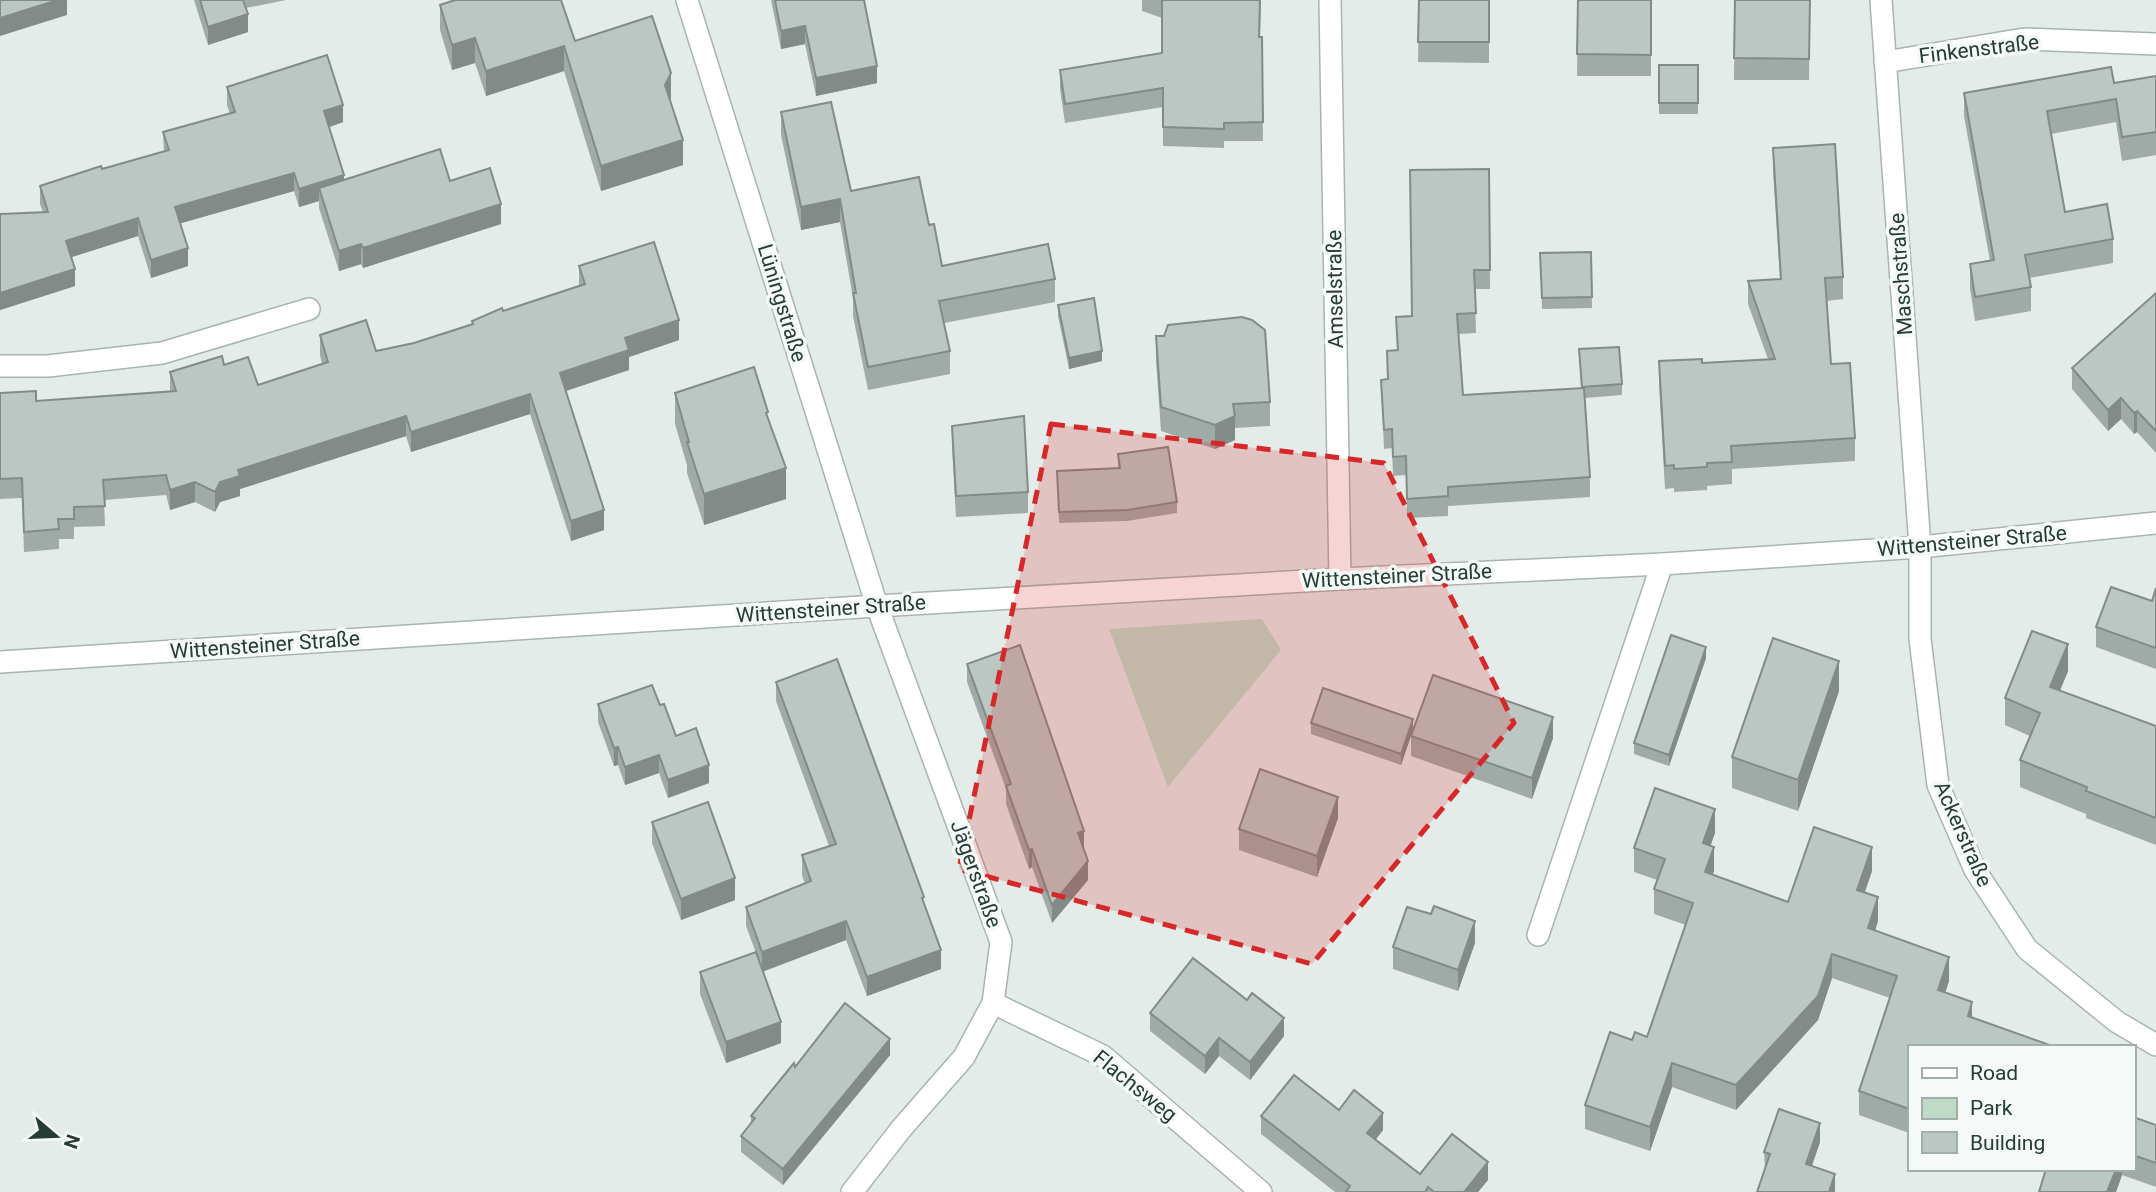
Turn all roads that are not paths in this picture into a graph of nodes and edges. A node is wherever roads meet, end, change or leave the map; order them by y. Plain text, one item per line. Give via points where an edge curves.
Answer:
1 (687, 0) edge
2 (1330, 0) edge
3 (1881, 0) edge
4 (2156, 44) edge
5 (1885, 62) junction
6 (309, 309) dead end
7 (0, 366) edge
8 (2156, 523) edge
9 (1920, 547) junction
10 (1662, 564) junction
11 (1340, 579) junction
12 (877, 606) junction
13 (0, 662) edge
14 (1538, 934) dead end
15 (993, 1003) junction
16 (2156, 1045) edge
17 (852, 1192) edge
18 (1261, 1192) edge

1 - 12 street, Lüningstraße
2 - 11 street, Amselstraße
3 - 5 street, Maschstraße
4 - 5 street, Finkenstraße via 2024,38
5 - 9 street, Maschstraße
6 - 7 street via 162,353 48,366
8 - 9 street, Wittensteiner Straße
9 - 10 street, Wittensteiner Straße
9 - 16 street, Ackerstraße via 1920,639 1938,785 1975,870 2027,949 2117,1022
10 - 11 street, Wittensteiner Straße
10 - 14 street
11 - 12 street, Wittensteiner Straße
12 - 13 street, Wittensteiner Straße
12 - 15 street, Jägerstraße via 1001,942
15 - 17 street, Jägerstraße via 964,1057
15 - 18 street, Flachsweg via 1102,1056

